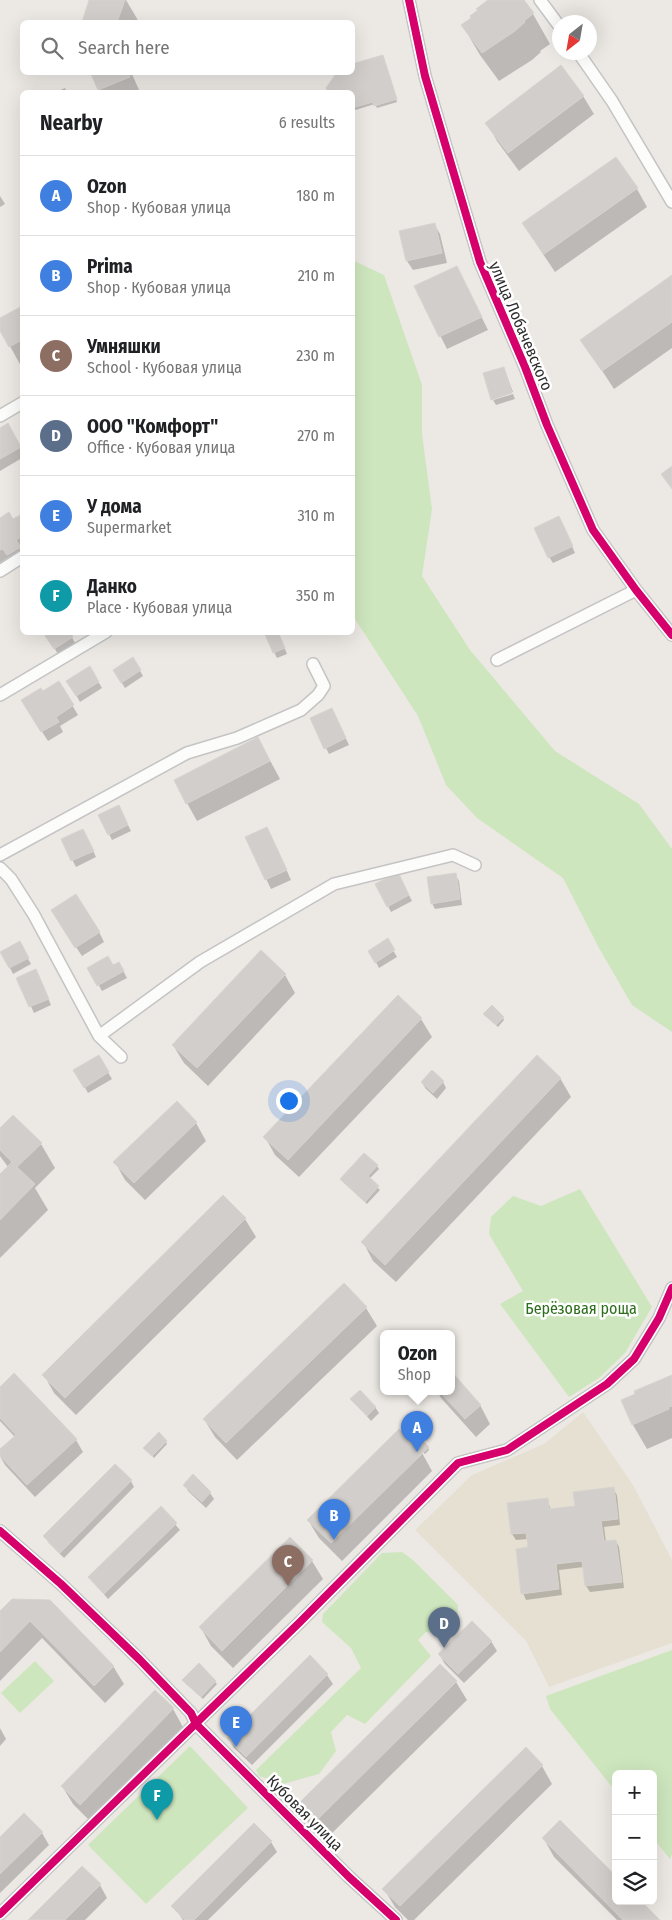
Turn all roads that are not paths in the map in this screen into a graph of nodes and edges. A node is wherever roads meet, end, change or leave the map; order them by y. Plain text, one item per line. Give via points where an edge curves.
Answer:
1 (410, 0) edge
2 (540, 0) edge
3 (552, 16) edge
4 (584, 60) edge
5 (672, 202) edge
6 (20, 405) edge
7 (0, 416) edge
8 (20, 558) edge
9 (0, 571) edge
10 (636, 590) junction
11 (101, 635) edge
12 (672, 635) edge
13 (497, 660) dead end
14 (313, 664) dead end
15 (0, 695) edge
16 (0, 854) edge
17 (475, 865) dead end
18 (0, 868) edge
19 (99, 1036) junction
20 (121, 1057) dead end
21 (672, 1288) edge
22 (0, 1531) edge
23 (196, 1724) junction
24 (0, 1914) edge
25 (396, 1920) edge

1 - 10 street, улица Лобачевского via 425,76 480,262 593,530
2 - 3 street
4 - 5 street
6 - 7 street
8 - 9 street
10 - 12 street, улица Лобачевского
10 - 13 street
11 - 15 street
14 - 16 street via 324,686 301,710 237,738 187,753
17 - 19 street via 453,854 334,884 200,962
18 - 19 street via 34,915
19 - 20 street
21 - 23 street via 660,1318 634,1359 606,1384 507,1450 458,1463
22 - 23 street, Кубовая улица via 140,1660 191,1713
23 - 24 street
23 - 25 street, Кубовая улица

